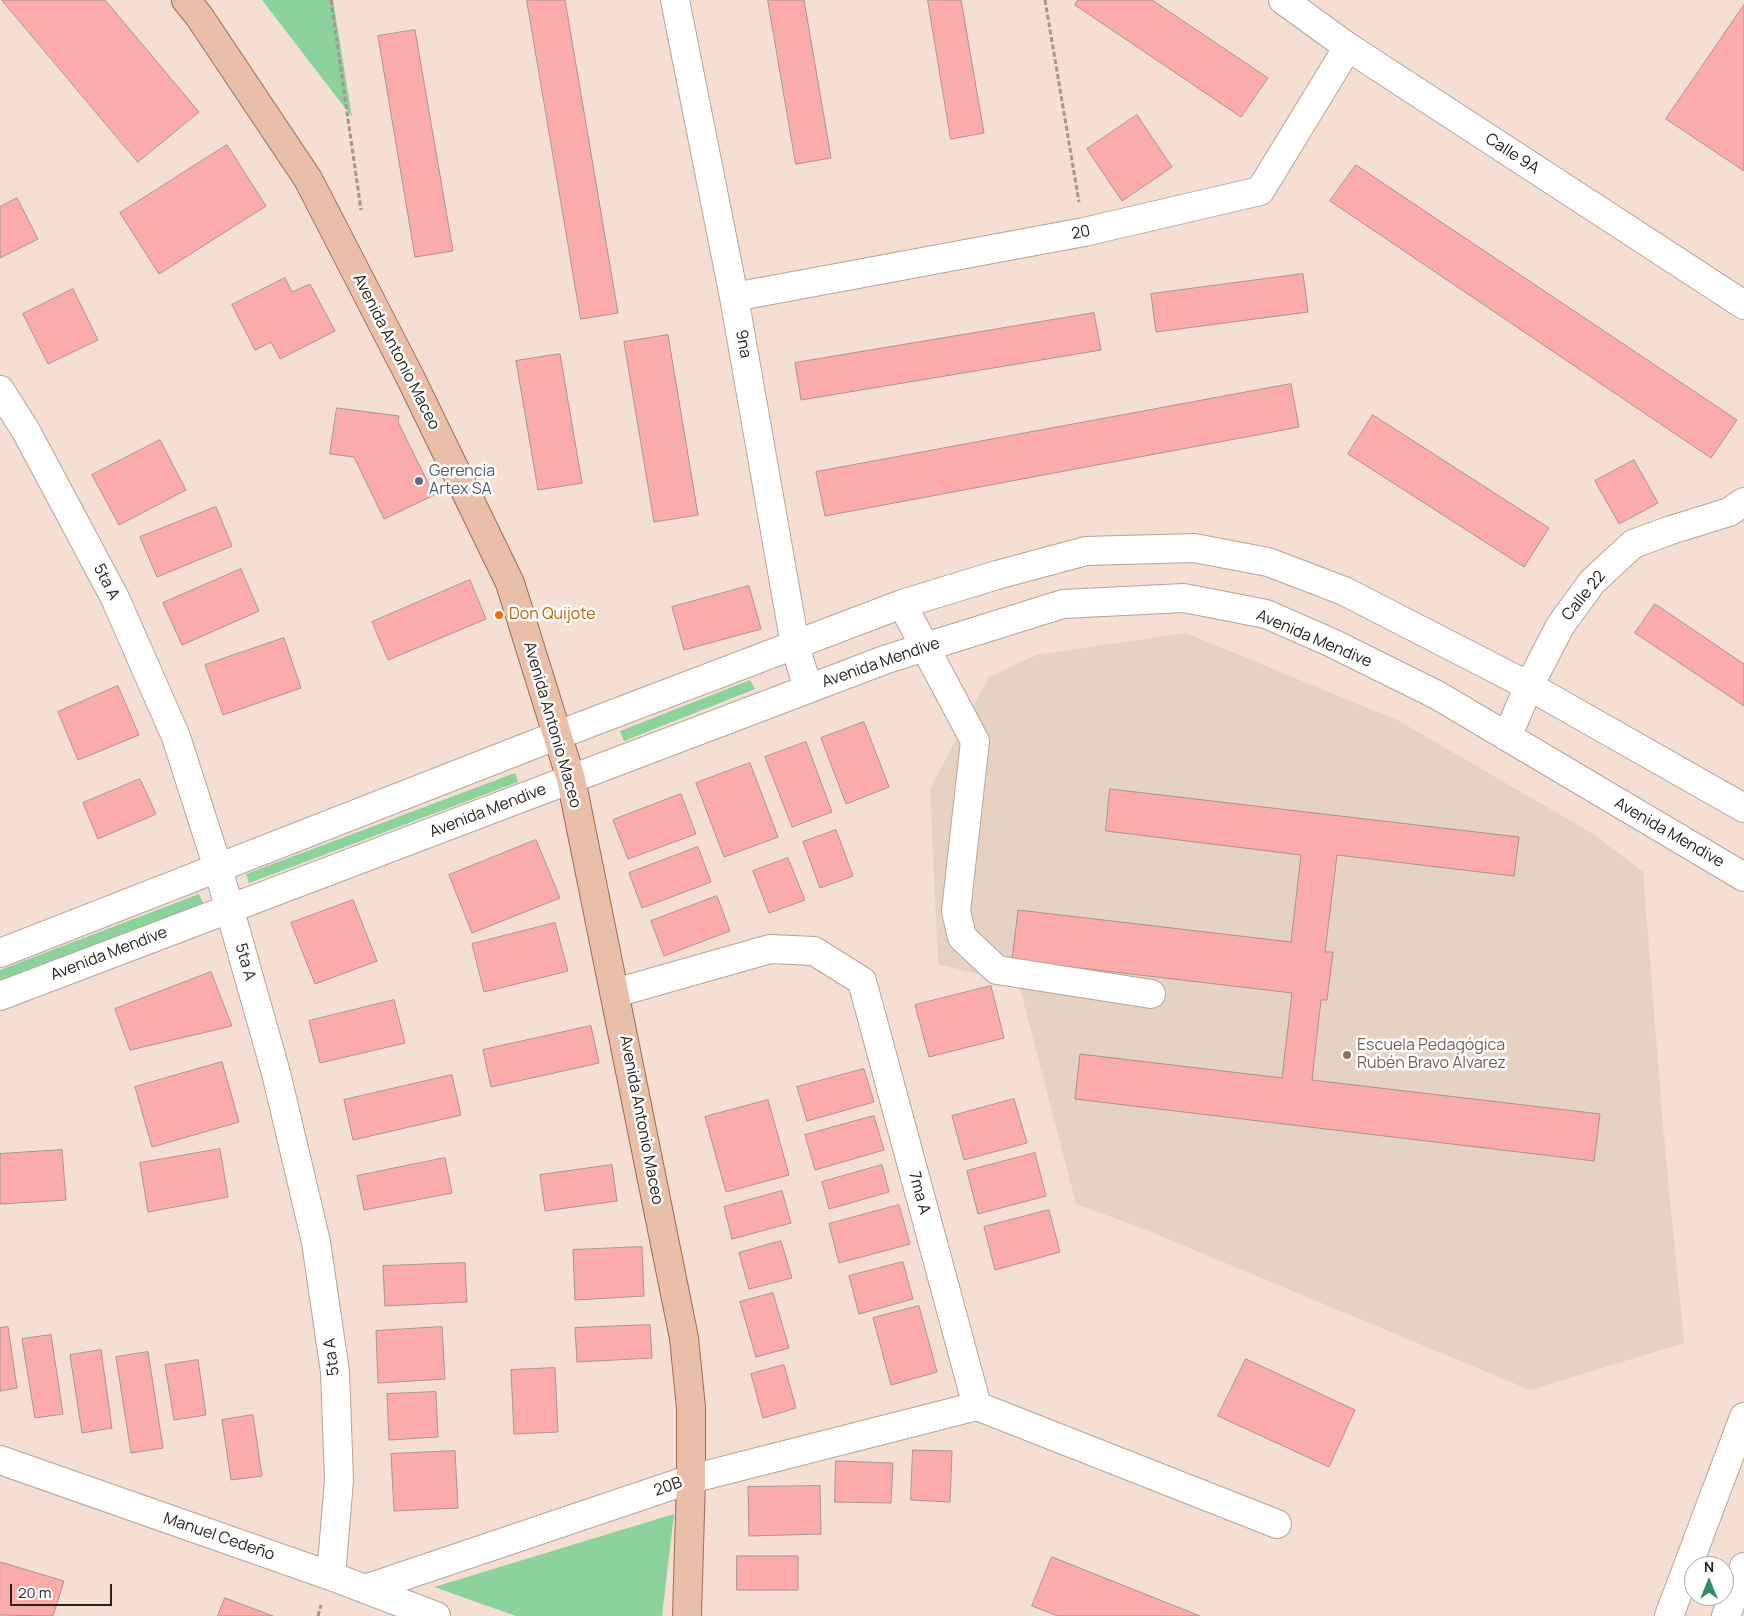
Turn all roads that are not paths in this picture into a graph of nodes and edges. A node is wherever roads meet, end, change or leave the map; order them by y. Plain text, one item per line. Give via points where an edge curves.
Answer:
1 (186, 0) edge
2 (675, 0) edge
3 (1282, 0) edge
4 (1348, 47) junction
5 (734, 297) junction
6 (1744, 305) edge
7 (0, 390) edge
8 (1744, 502) edge
9 (902, 604) junction
10 (795, 645) junction
11 (924, 646) junction
12 (1529, 686) junction
13 (808, 689) junction
14 (558, 736) junction
15 (1506, 737) junction
16 (572, 779) junction
17 (1744, 808) edge
18 (218, 868) junction
19 (1744, 877) edge
20 (230, 909) junction
21 (0, 953) edge
22 (615, 993) junction
23 (1151, 994) dead end
24 (0, 996) edge
25 (977, 1406) junction
26 (1744, 1417) edge
27 (0, 1460) edge
28 (691, 1479) junction
29 (1277, 1524) dead end
30 (1744, 1567) edge
31 (331, 1576) junction
32 (365, 1589) junction
33 (436, 1616) edge
34 (687, 1616) edge
35 (1669, 1616) edge
36 (1726, 1616) edge

1 - 14 main road, Avenida Antonio Maceo via 308,179 411,379 510,583
2 - 5 street, 9na
3 - 4 street, Calle 9A
4 - 5 street, 20 via 1260,191 1084,232
4 - 6 street, Calle 9A
5 - 10 street, 9na
7 - 18 street, 5ta A via 26,431 115,598 176,737
8 - 12 street, Calle 22 via 1729,512 1633,544 1592,582 1570,612
9 - 10 street
9 - 11 street
9 - 12 street via 1086,551 1194,548 1268,562 1344,591
10 - 13 street, 9na
10 - 14 street
11 - 13 street, Avenida Mendive
11 - 15 street, Avenida Mendive via 1063,604 1184,598 1266,614 1437,695
11 - 23 street via 974,741 956,911 962,937 998,970
12 - 15 street, Calle 22
12 - 17 street
13 - 16 street, Avenida Mendive
14 - 16 main road, Avenida Antonio Maceo
14 - 18 street
15 - 19 street, Avenida Mendive
16 - 20 street, Avenida Mendive
16 - 22 main road, Avenida Antonio Maceo
18 - 20 street, 5ta A
18 - 21 street
20 - 24 street, Avenida Mendive
20 - 31 street, 5ta A via 276,1073 316,1242 334,1372 339,1480
22 - 25 street, 7ma A via 770,950 814,951 862,981
22 - 28 main road, Avenida Antonio Maceo via 684,1338 691,1408
25 - 28 street, 20B
25 - 29 street
26 - 35 street
27 - 31 street, Manuel Cedeño
28 - 32 street, 20B
28 - 34 main road, Avenida Antonio Maceo
30 - 36 street
31 - 32 street, Manuel Cedeño
32 - 33 street, Manuel Cedeño

